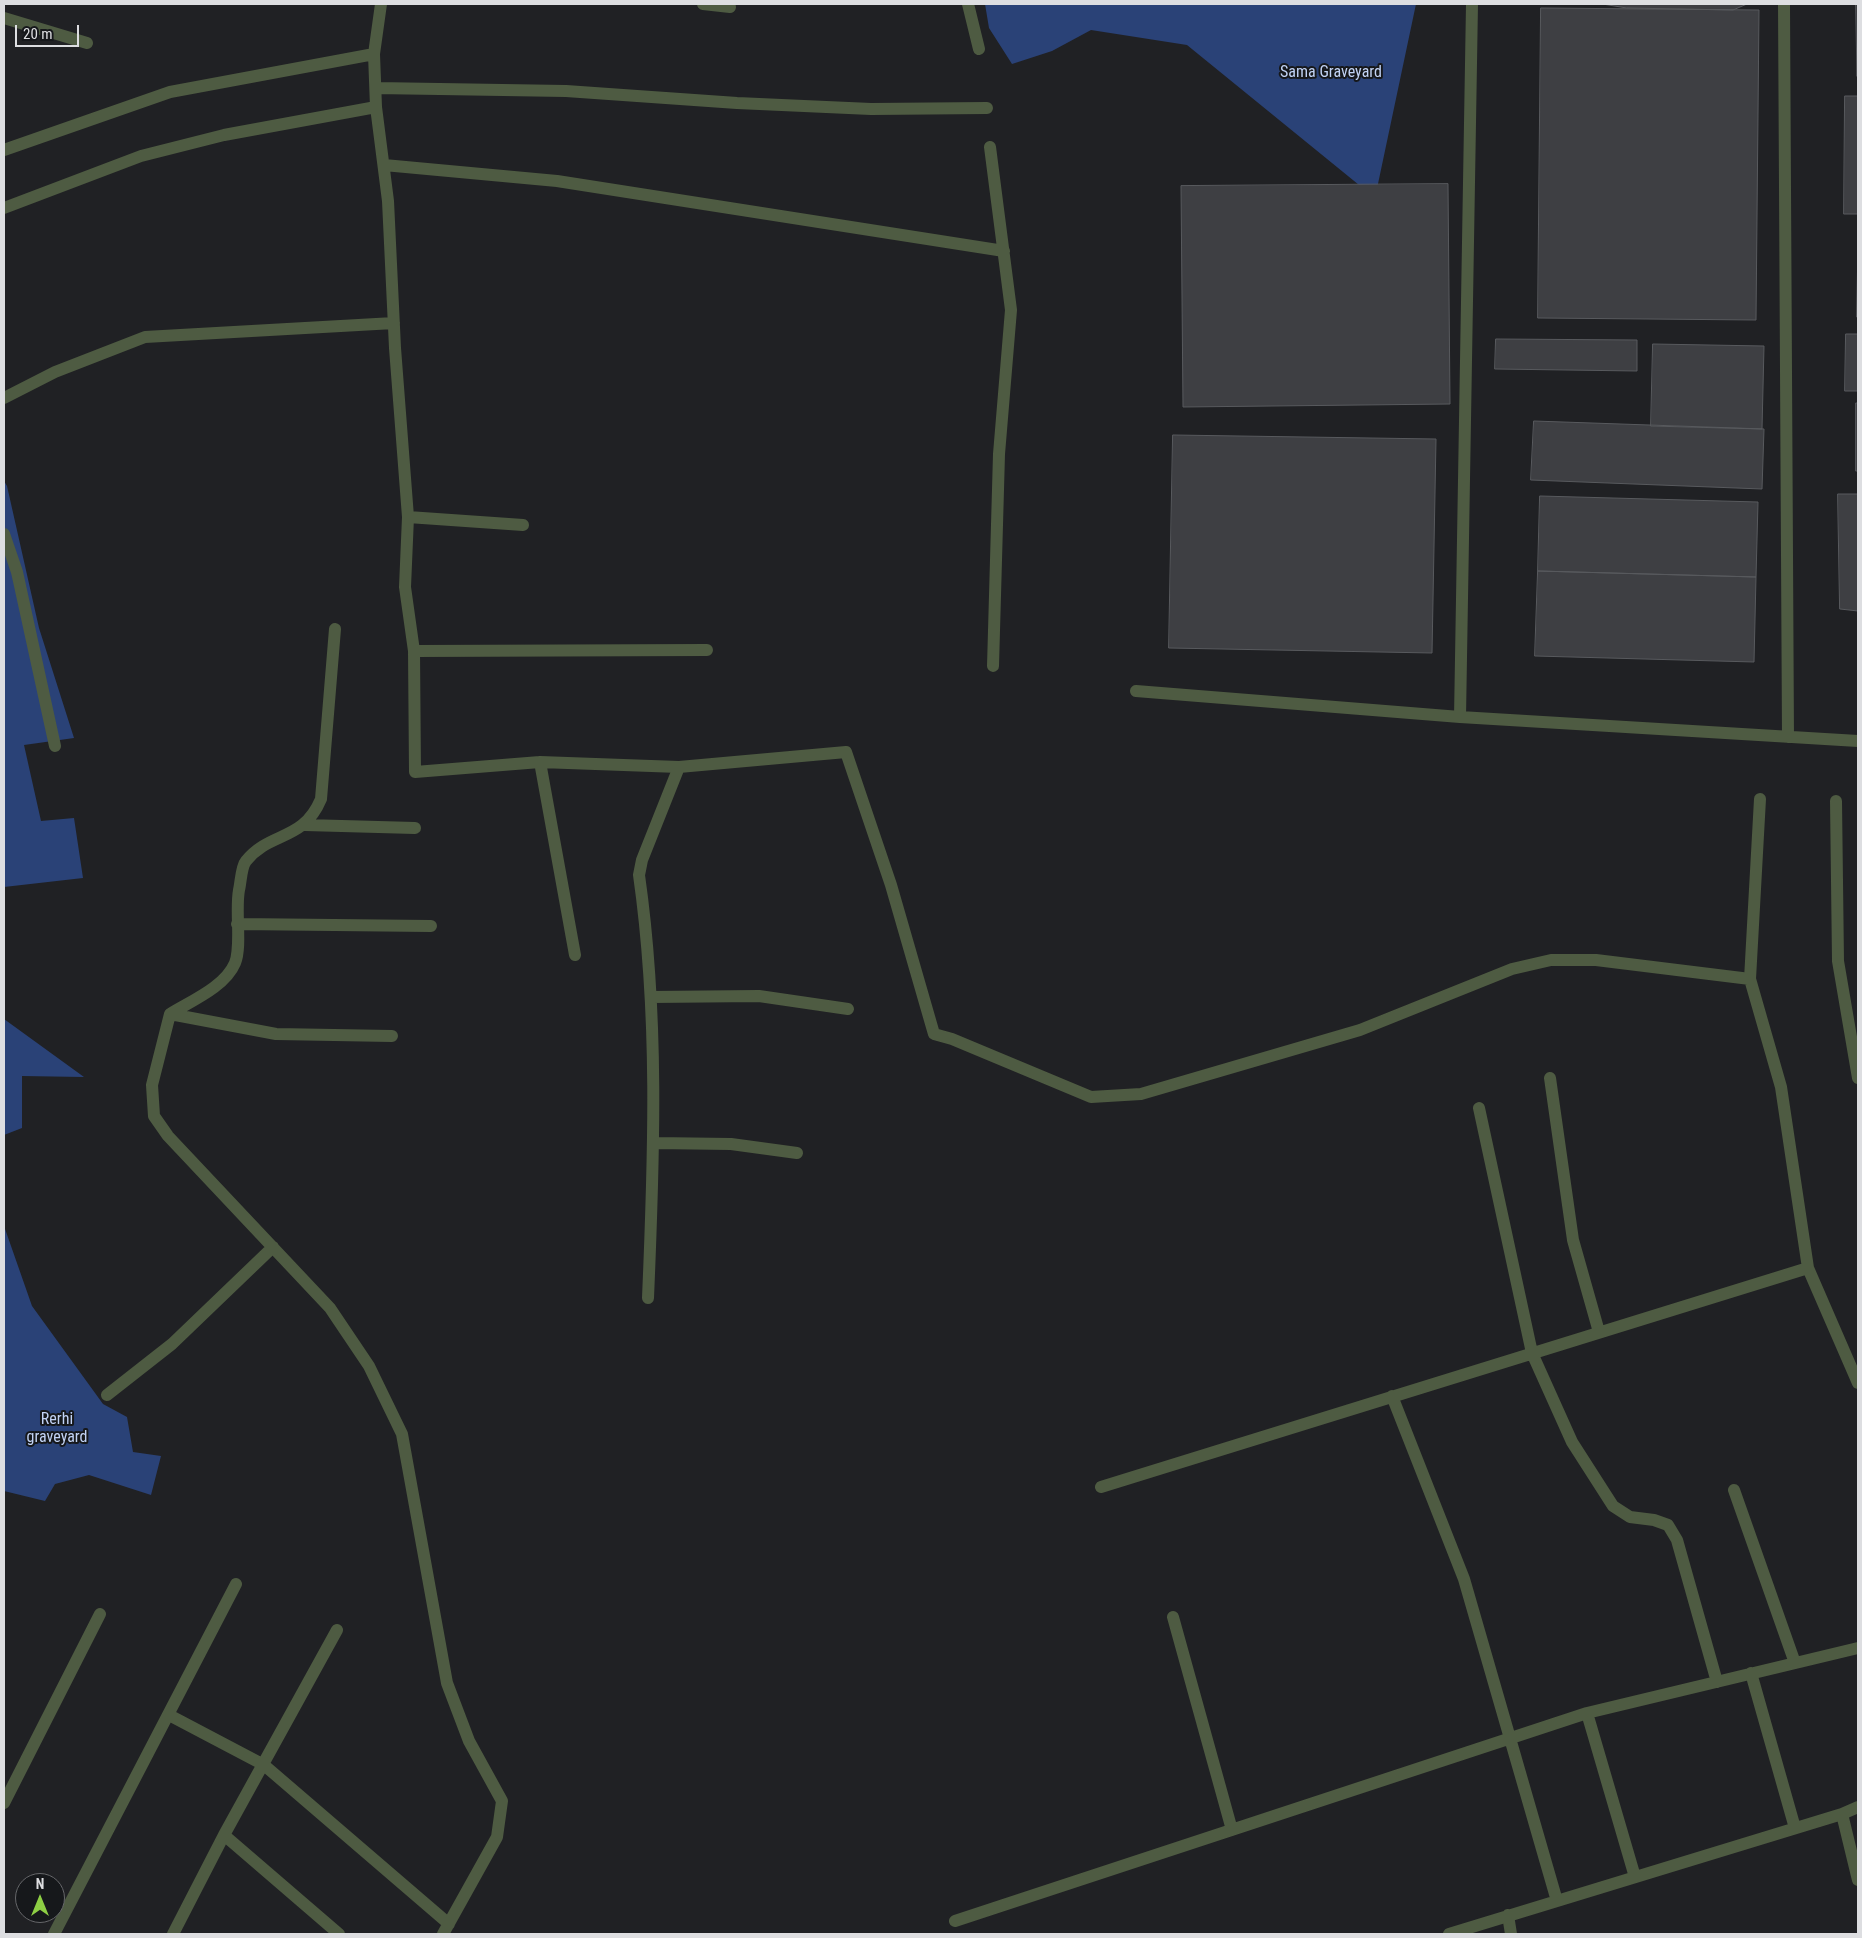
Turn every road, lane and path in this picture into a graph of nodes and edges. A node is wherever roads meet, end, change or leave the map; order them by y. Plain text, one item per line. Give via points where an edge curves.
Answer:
1 (381, 4) edge
2 (703, 4) edge
3 (968, 4) edge
4 (1472, 4) edge
5 (1784, 4) edge
6 (730, 7) dead end
7 (4, 18) edge
8 (87, 43) dead end
9 (979, 49) dead end
10 (374, 54) junction
11 (376, 88) junction
12 (376, 107) junction
13 (987, 108) dead end
14 (990, 148) dead end
15 (4, 150) edge
16 (384, 165) junction
17 (4, 208) edge
18 (1004, 251) junction
19 (394, 323) junction
20 (4, 398) edge
21 (408, 517) junction
22 (523, 525) dead end
23 (4, 534) edge
24 (335, 630) dead end
25 (707, 650) dead end
26 (414, 651) junction
27 (993, 666) dead end
28 (1136, 691) dead end
29 (1460, 717) junction
30 (1788, 737) junction
31 (1858, 741) edge
32 (55, 746) dead end
33 (540, 762) junction
34 (679, 767) junction
35 (1760, 799) dead end
36 (1836, 801) dead end
37 (305, 825) junction
38 (415, 828) dead end
39 (237, 924) junction
40 (431, 926) dead end
41 (575, 955) dead end
42 (1750, 979) junction
43 (651, 997) junction
44 (848, 1009) dead end
45 (170, 1014) junction
46 (392, 1036) dead end
47 (1550, 1078) dead end
48 (1858, 1078) edge
49 (1479, 1108) dead end
50 (654, 1143) junction
51 (797, 1153) dead end
52 (273, 1247) junction
53 (1808, 1268) junction
54 (648, 1298) dead end
55 (1599, 1332) junction
56 (1532, 1353) junction
57 (1858, 1383) edge
58 (107, 1396) dead end
59 (1392, 1396) junction
60 (1101, 1487) dead end
61 (1734, 1490) dead end
62 (236, 1584) dead end
63 (100, 1614) dead end
64 (1173, 1617) dead end
65 (337, 1630) dead end
66 (1858, 1648) edge
67 (1795, 1663) junction
68 (1751, 1673) junction
69 (1717, 1682) junction
70 (1587, 1713) junction
71 (169, 1715) junction
72 (1510, 1738) junction
73 (264, 1764) junction
74 (4, 1803) edge
75 (1858, 1807) edge
76 (1842, 1814) junction
77 (1795, 1828) junction
78 (1232, 1830) junction
79 (224, 1835) junction
80 (1635, 1877) junction
81 (1858, 1880) edge
82 (1557, 1901) junction
83 (1508, 1916) junction
84 (955, 1922) dead end
85 (446, 1929) edge
86 (54, 1934) edge
87 (173, 1934) edge
88 (339, 1934) edge
89 (1449, 1934) edge
90 (1511, 1934) edge

1 - 10 street
2 - 6 street
3 - 9 street
4 - 29 street
5 - 30 street
7 - 8 street
10 - 11 street
10 - 15 street via 170,92
11 - 12 street
11 - 13 street via 566,91 871,109
12 - 16 street
12 - 17 street via 224,135 141,156
14 - 18 street
16 - 18 street via 556,181
16 - 19 street
18 - 27 street via 1011,310 999,454
19 - 20 street via 145,337 55,372
19 - 21 street
21 - 22 street
21 - 26 street via 405,587
23 - 32 street via 17,572
24 - 37 street via 320,799
25 - 26 street
26 - 33 street via 415,772
28 - 29 street
29 - 30 street
30 - 31 street
33 - 34 street
33 - 41 street
34 - 42 street via 846,752 891,885 934,1034 1090,1097 1141,1094 1360,1030 1512,969 1551,960 1596,960
34 - 43 street via 639,875
35 - 42 street
36 - 48 street via 1838,961
37 - 38 street
37 - 39 street via 260,848 245,862 237,904
39 - 40 street
39 - 45 street via 235,962 222,981
42 - 53 street via 1780,1087
43 - 44 street via 760,996
43 - 50 street
45 - 46 street via 276,1034
45 - 52 street via 152,1085 154,1116 168,1136
47 - 55 street via 1573,1240
49 - 56 street
50 - 51 street via 731,1144
50 - 54 street
52 - 58 street via 172,1344
52 - 85 street via 330,1308 369,1366 402,1434 447,1683 469,1741 502,1801 497,1837
53 - 55 street
53 - 57 street
55 - 56 street
56 - 59 street
56 - 69 street via 1572,1442 1613,1506 1630,1517 1668,1525 1677,1540
59 - 60 street
59 - 72 street via 1464,1580
61 - 67 street
62 - 71 street
63 - 74 street
64 - 78 street
65 - 73 street
66 - 67 street
67 - 68 street
68 - 69 street
68 - 77 street
69 - 70 street
70 - 72 street
70 - 80 street
71 - 73 street
71 - 86 street
72 - 78 street
72 - 82 street
73 - 79 street
73 - 85 street
75 - 76 street
76 - 77 street
76 - 81 street
77 - 80 street
78 - 84 street
79 - 87 street
79 - 88 street
80 - 82 street
82 - 83 street
83 - 89 street
83 - 90 street

